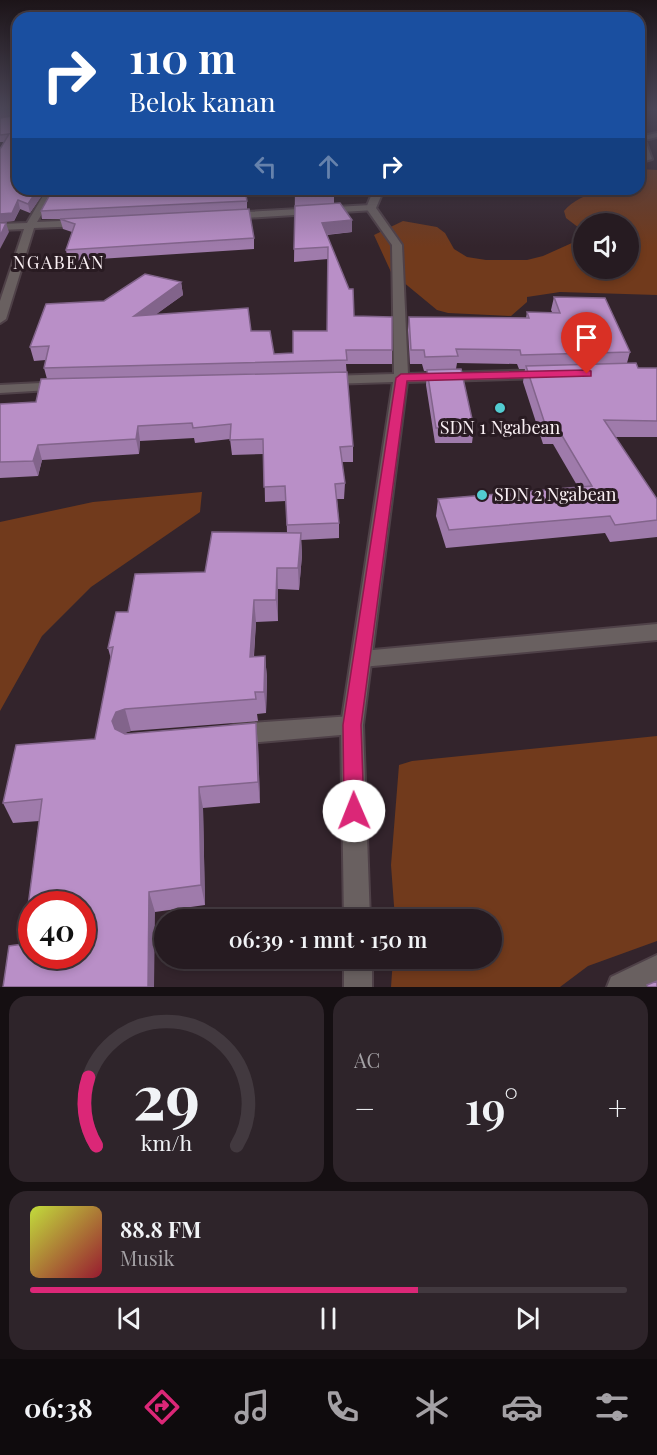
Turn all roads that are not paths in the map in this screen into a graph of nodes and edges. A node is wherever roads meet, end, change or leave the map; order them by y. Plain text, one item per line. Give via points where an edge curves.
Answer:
1 (646, 155) edge
2 (648, 159) dead end
3 (48, 195) edge
4 (376, 195) edge
5 (371, 208) junction
6 (216, 217) edge
7 (100, 222) edge
8 (30, 226) junction
9 (0, 227) edge
10 (0, 319) edge
11 (564, 374) edge
12 (401, 378) junction
13 (318, 380) edge
14 (80, 386) edge
15 (0, 389) edge
16 (657, 632) edge
17 (362, 659) junction
18 (352, 725) junction
19 (212, 736) edge
20 (357, 909) edge
21 (357, 969) edge
22 (657, 969) edge
23 (358, 987) edge
24 (621, 987) edge

1 - 2 street
3 - 8 street
4 - 5 street
5 - 6 street
5 - 12 street via 397,245
7 - 8 street
8 - 9 street
8 - 10 street
11 - 12 street
12 - 13 street
12 - 17 street
14 - 15 street
16 - 17 street
17 - 18 street
18 - 19 street
18 - 20 street
21 - 23 street
22 - 24 street

